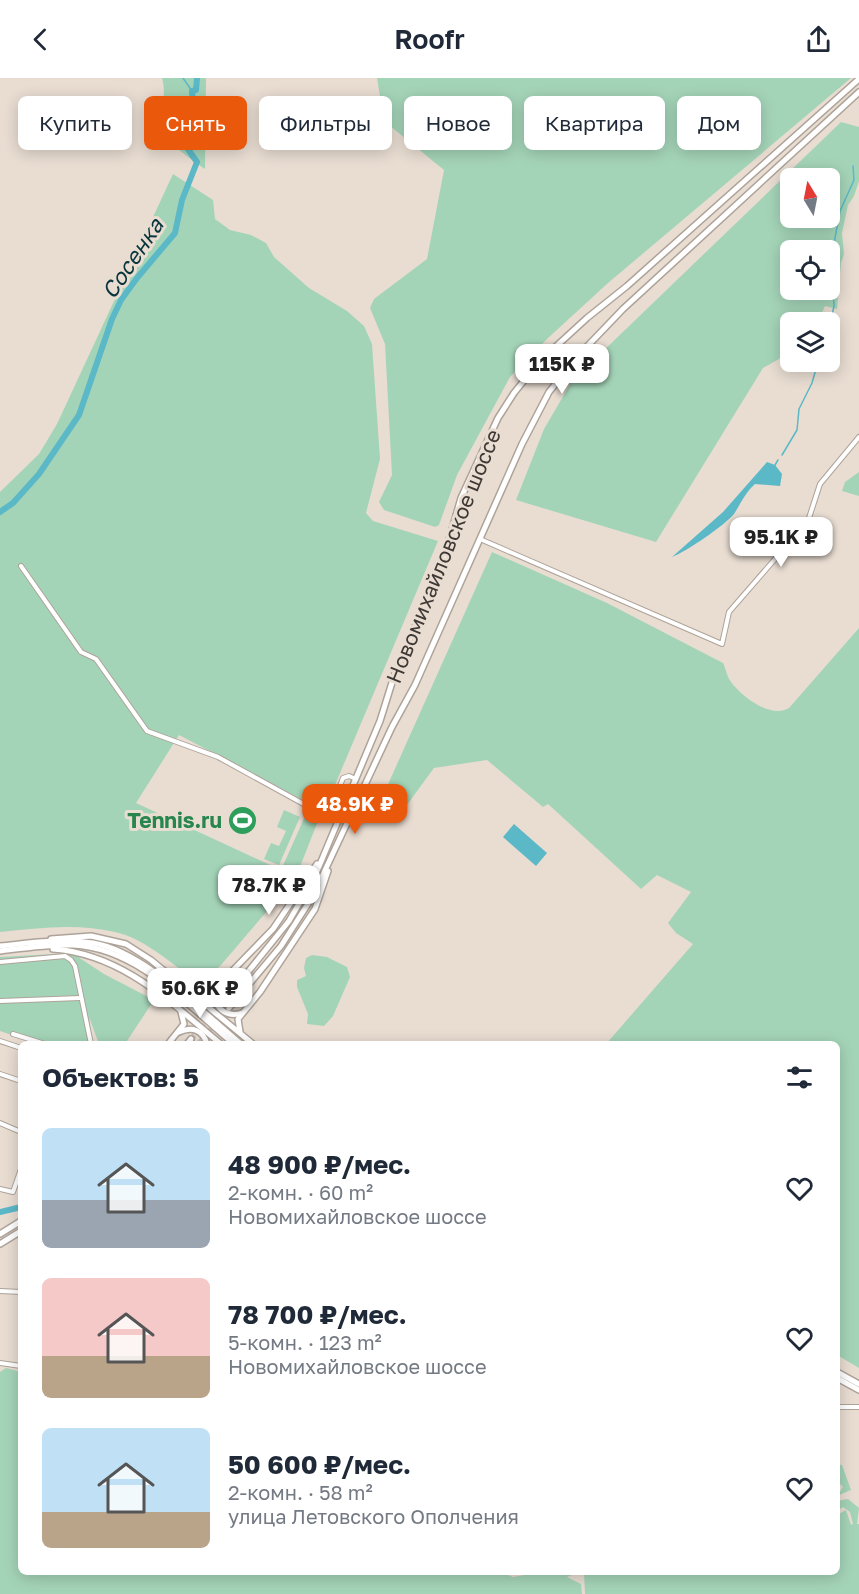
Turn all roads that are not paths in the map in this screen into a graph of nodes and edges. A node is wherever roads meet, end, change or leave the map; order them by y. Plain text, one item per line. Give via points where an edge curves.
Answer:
1 (859, 79) edge
2 (859, 92) edge
3 (859, 437) edge
4 (480, 539) junction
5 (21, 566) dead end
6 (356, 779) junction
7 (326, 850) junction
8 (333, 855) junction
9 (126, 944) junction
10 (32, 945) junction
11 (0, 946) edge
12 (0, 951) edge
13 (116, 951) junction
14 (0, 962) edge
15 (119, 966) junction
16 (217, 986) junction
17 (192, 994) junction
18 (80, 998) junction
19 (0, 1001) edge
20 (223, 1003) tunnel mouth
21 (178, 1008) junction
22 (230, 1008) tunnel mouth
23 (244, 1011) junction
24 (177, 1033) junction
25 (240, 1033) junction
26 (13, 1034) dead end
27 (0, 1041) edge
28 (35, 1041) edge
29 (90, 1041) edge
30 (170, 1041) edge
31 (206, 1041) edge
32 (217, 1041) edge
33 (230, 1041) edge
34 (237, 1041) edge
35 (249, 1041) edge
36 (18, 1047) edge
37 (0, 1074) edge
38 (18, 1080) edge
39 (0, 1123) edge
40 (18, 1131) edge
41 (18, 1178) edge
42 (0, 1189) edge
43 (18, 1223) edge
44 (18, 1233) edge
45 (0, 1234) edge
46 (0, 1244) edge
47 (0, 1291) edge
48 (18, 1292) edge
49 (0, 1363) edge
50 (18, 1366) edge
51 (840, 1374) edge
52 (840, 1380) edge
53 (859, 1384) edge
54 (859, 1390) edge
55 (840, 1407) edge
56 (859, 1407) edge

1 - 6 main road, Новомихайловское шоссе via 580,324 514,393 498,418 461,498 442,564 395,673
2 - 4 main road, Новомихайловское шоссе via 623,309 577,357 535,416
3 - 4 street via 820,484 808,521 729,612 722,644
4 - 8 main road, Новомихайловское шоссе
5 - 6 street via 81,652 96,659 147,731 218,757 320,813 331,809 343,778
6 - 7 main road, Новомихайловское шоссе
7 - 16 main road via 286,913
7 - 20 main road, Новомихайловское шоссе via 289,921
8 - 22 main road, Новомихайловское шоссе via 295,926
8 - 23 main road via 315,909
9 - 10 main road via 78,935
9 - 13 main road
9 - 17 main road
10 - 11 main road
10 - 12 main road
10 - 13 main road via 75,945
10 - 15 main road via 72,951
13 - 15 main road
13 - 33 main road via 152,975
13 - 34 main road via 154,973
14 - 18 street via 65,956 75,966
15 - 21 main road
16 - 17 main road via 206,996
16 - 23 main road via 215,1002 222,1010 230,1015
17 - 25 main road
18 - 19 street
18 - 29 street
21 - 24 main road via 184,1021
21 - 32 main road
23 - 25 main road via 237,1023
24 - 30 main road
24 - 31 main road via 188,1028 197,1030
25 - 35 main road
26 - 28 street
27 - 36 street
37 - 38 street
39 - 40 street
41 - 42 street via 13,1192
43 - 45 main road
44 - 46 main road
47 - 48 street
49 - 50 street
51 - 53 main road
52 - 54 main road
55 - 56 street

